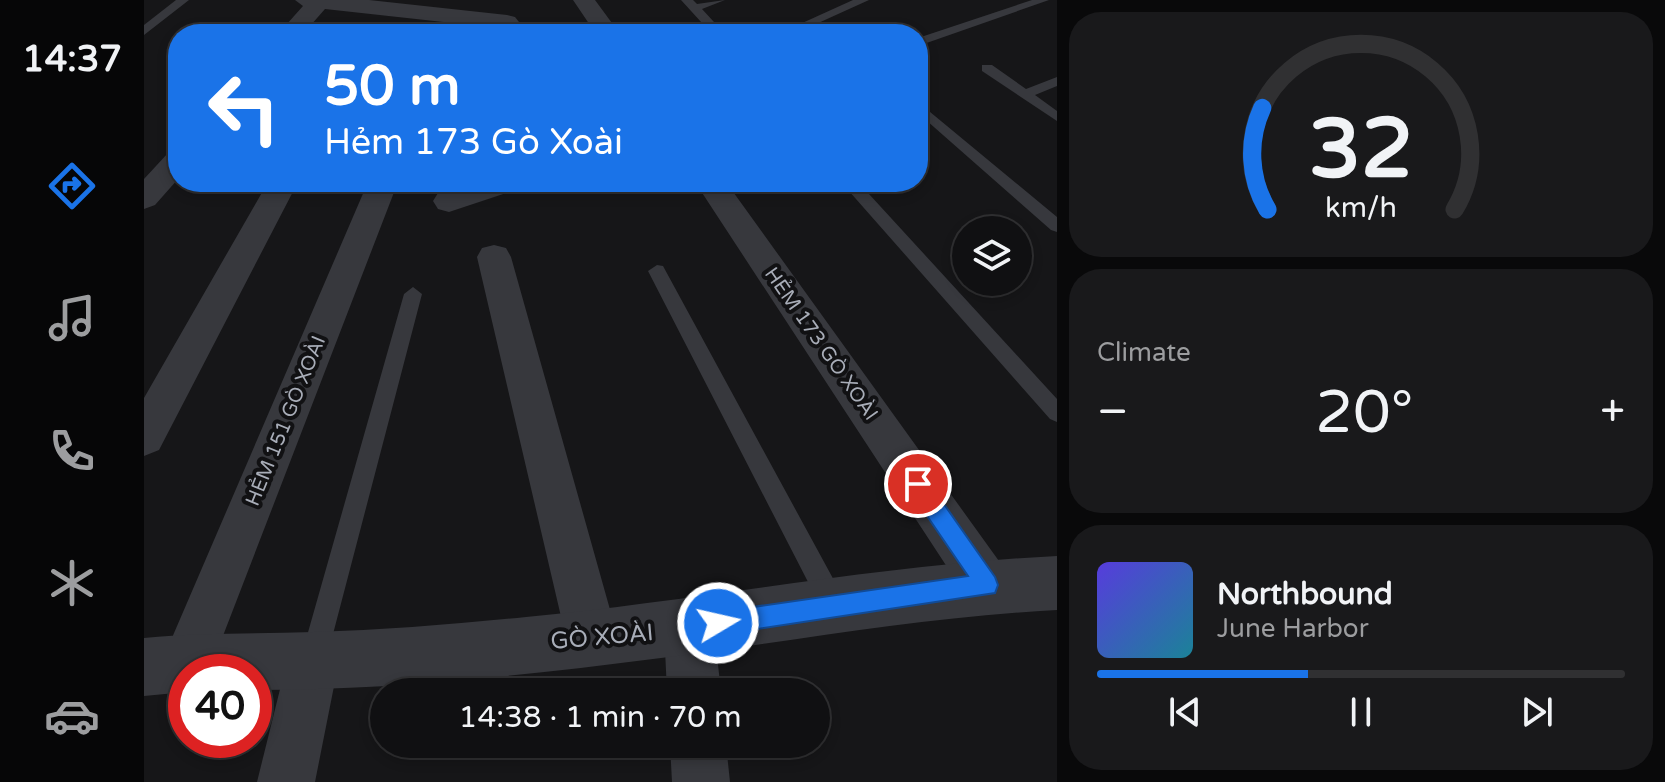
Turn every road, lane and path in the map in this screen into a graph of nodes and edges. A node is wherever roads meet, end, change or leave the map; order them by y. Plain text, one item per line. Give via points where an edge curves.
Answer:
1 (183, 0) edge
2 (584, 0) edge
3 (719, 0) edge
4 (863, 0) edge
5 (1043, 0) edge
6 (313, 1) edge
7 (691, 4) edge
8 (507, 22) dead end
9 (297, 24) edge
10 (452, 24) edge
11 (486, 24) edge
12 (601, 24) edge
13 (710, 24) edge
14 (807, 24) edge
15 (144, 31) edge
16 (928, 39) edge
17 (987, 68) dead end
18 (1057, 81) edge
19 (1024, 95) junction
20 (928, 115) edge
21 (1057, 117) edge
22 (144, 157) edge
23 (168, 160) edge
24 (168, 172) edge
25 (278, 192) edge
26 (378, 192) edge
27 (476, 192) edge
28 (717, 192) edge
29 (858, 192) edge
30 (144, 198) edge
31 (449, 201) dead end
32 (1057, 226) edge
33 (494, 257) dead end
34 (657, 271) dead end
35 (413, 294) dead end
36 (1057, 413) edge
37 (144, 437) edge
38 (1057, 583) edge
39 (987, 585) junction
40 (833, 604) junction
41 (689, 628) junction
42 (592, 638) junction
43 (313, 661) junction
44 (166, 664) edge
45 (693, 678) edge
46 (699, 758) edge
47 (286, 782) edge
48 (701, 782) edge

1 - 15 lane
2 - 12 street
3 - 7 lane
4 - 14 lane
5 - 16 lane
6 - 9 street
6 - 10 street
7 - 13 lane
8 - 11 street
17 - 19 lane
18 - 19 lane
19 - 21 lane
20 - 32 lane
22 - 23 street
24 - 30 street
25 - 37 street
26 - 44 street, HẺM 151 GÒ XOÀI
27 - 31 street
28 - 39 street, HẺM 173 GÒ XOÀI
29 - 36 lane
33 - 42 street
34 - 40 lane
35 - 43 lane
38 - 39 street, GÒ XOÀI
39 - 40 street, GÒ XOÀI
40 - 41 street, GÒ XOÀI
41 - 42 street, GÒ XOÀI
41 - 45 street
42 - 43 street, GÒ XOÀI
43 - 44 street, GÒ XOÀI
43 - 47 street
46 - 48 street

